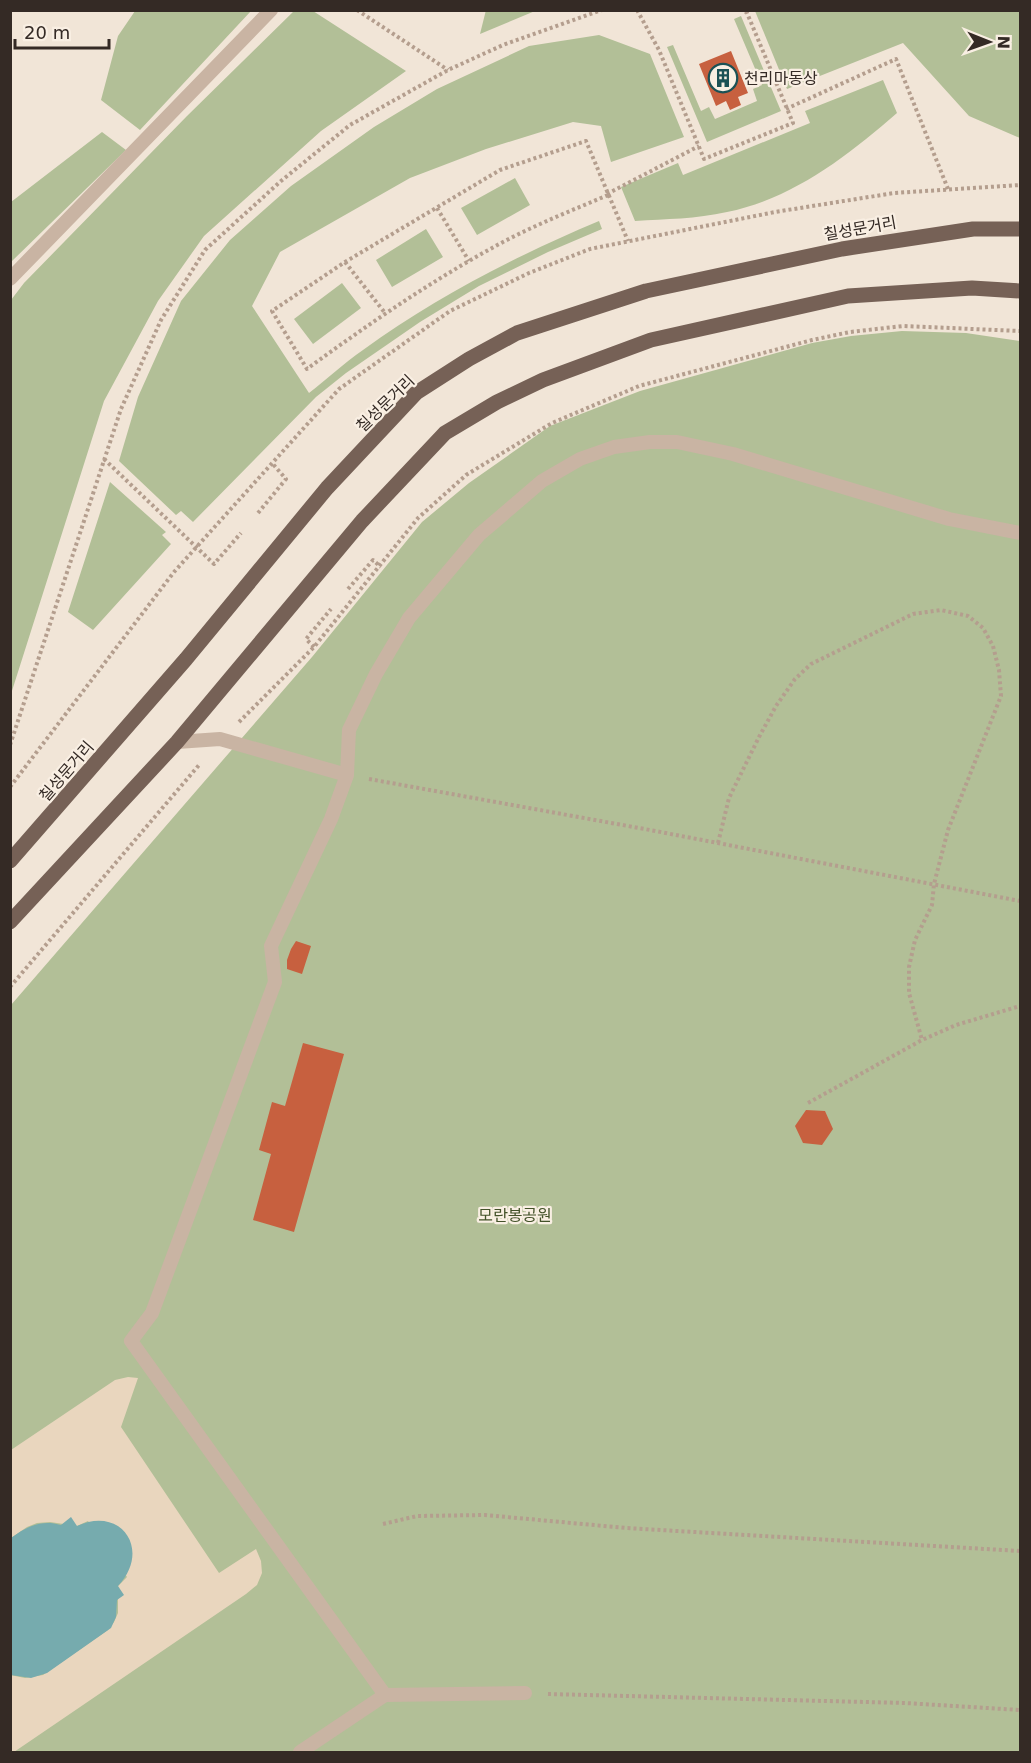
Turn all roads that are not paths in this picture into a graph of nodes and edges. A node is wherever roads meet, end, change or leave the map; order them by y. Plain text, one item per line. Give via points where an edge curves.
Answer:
1 (271, 10) edge
2 (1020, 229) edge
3 (10, 279) edge
4 (1020, 291) edge
5 (1020, 533) edge
6 (177, 742) junction
7 (347, 776) junction
8 (10, 861) edge
9 (10, 922) edge
10 (525, 1693) road end
11 (385, 1695) junction
12 (300, 1752) edge

1 - 3 lane
2 - 8 main road, 칠성문거리 via 973,229 842,249 646,291 517,333 469,359 416,393 327,488 186,659
4 - 6 main road via 972,288 848,296 651,340 543,380 497,402 445,433 362,521
5 - 7 lane via 949,519 733,454 677,442 614,447 580,459 542,481 479,535 409,618 349,730
6 - 7 lane via 220,740
6 - 9 main road
7 - 11 lane via 271,946 275,982 152,1313 131,1341
10 - 11 lane
11 - 12 lane

